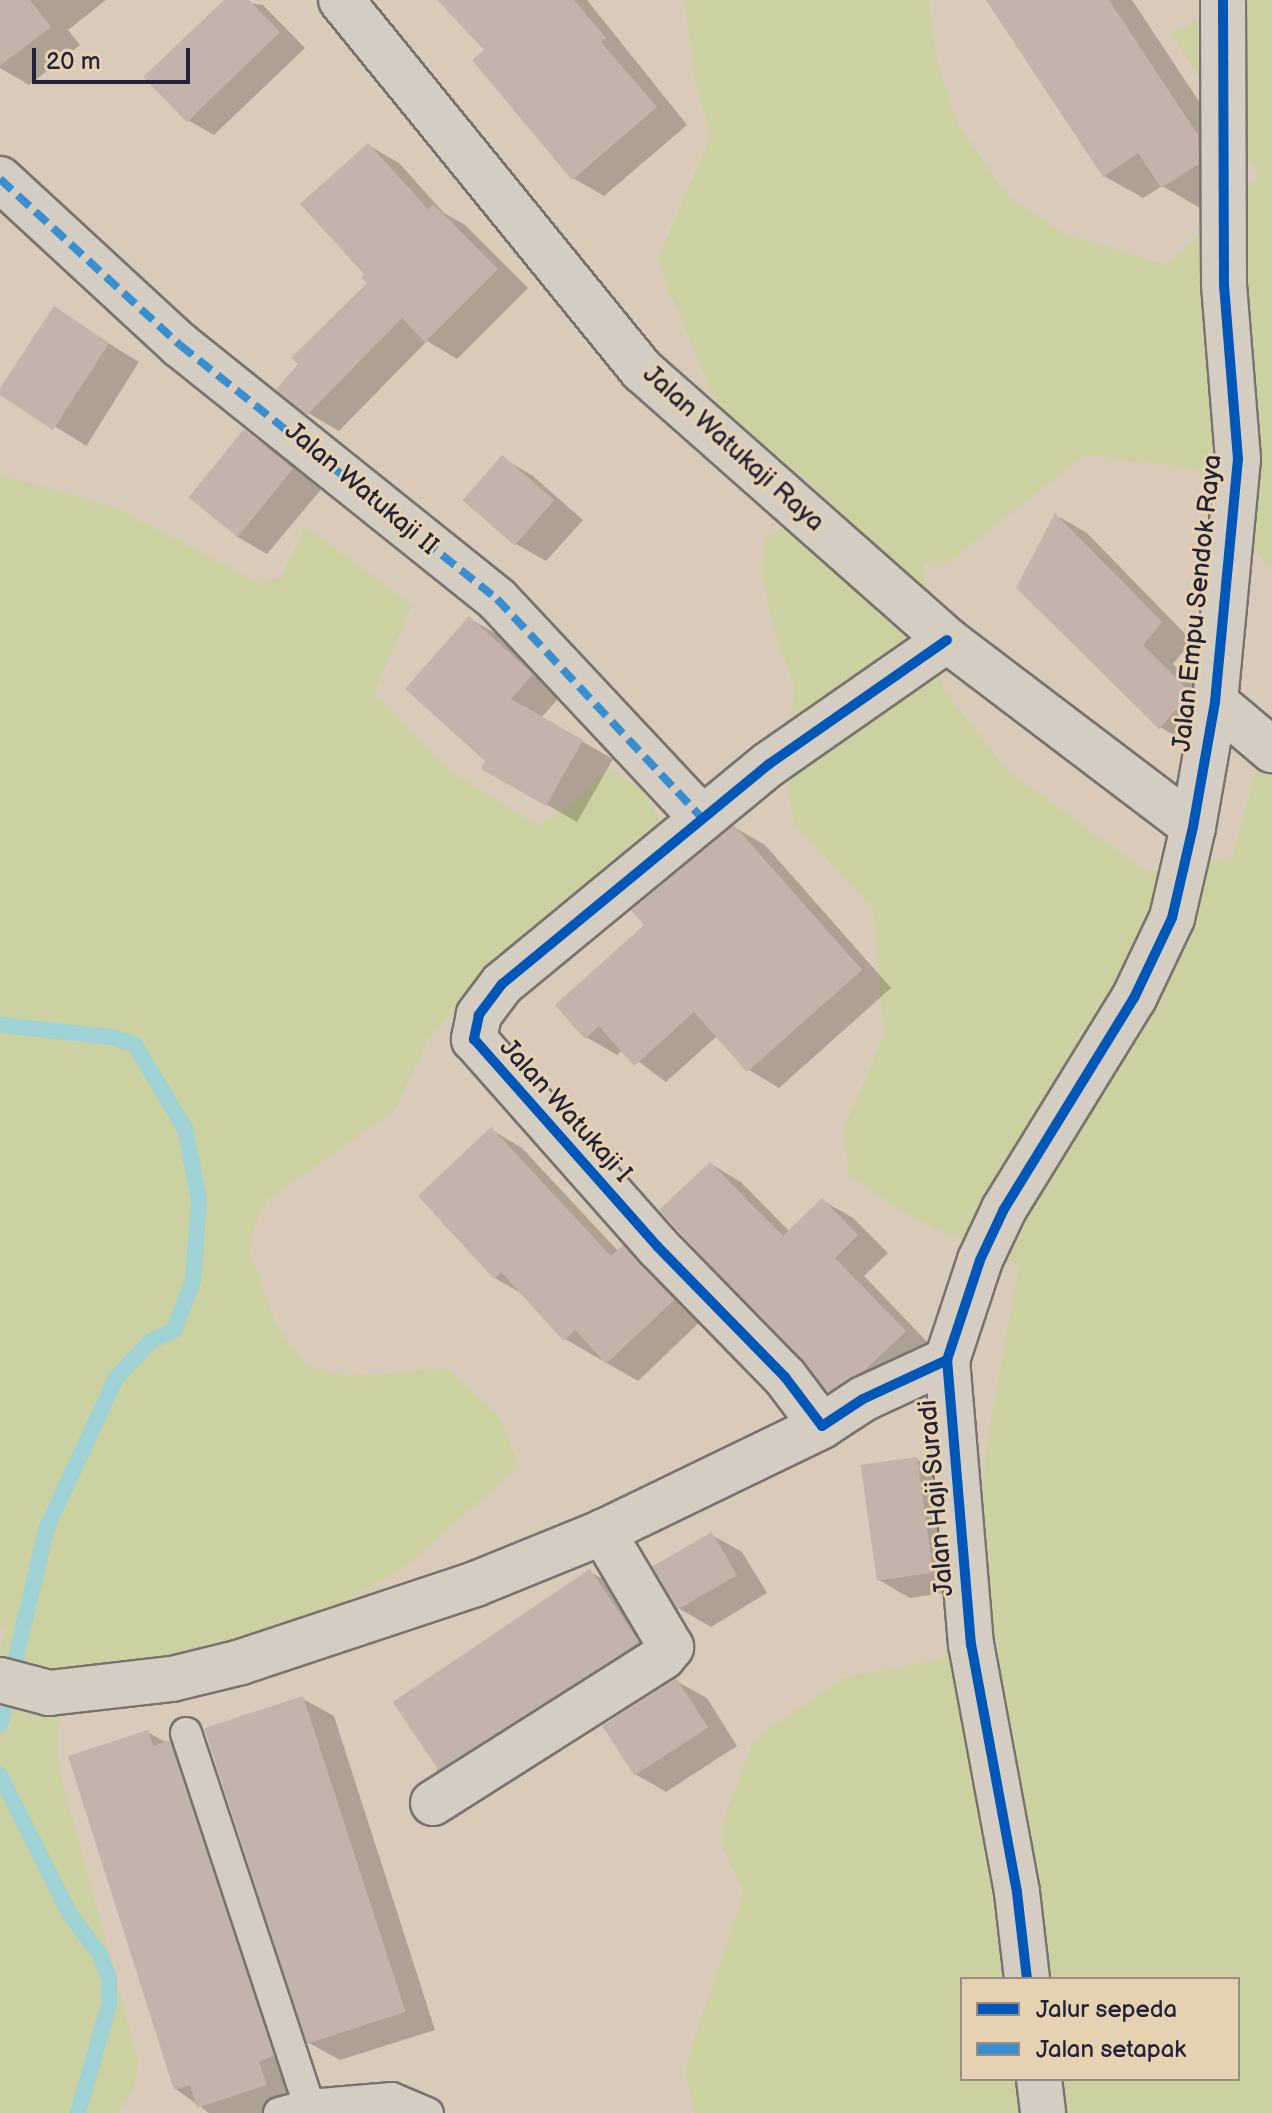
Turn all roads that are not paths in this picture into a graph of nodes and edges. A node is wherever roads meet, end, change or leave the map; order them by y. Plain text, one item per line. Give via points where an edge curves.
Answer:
1 (341, 0) edge
2 (1223, 0) edge
3 (0, 179) edge
4 (947, 640) junction
5 (1215, 702) junction
6 (1272, 750) edge
7 (703, 819) junction
8 (1193, 827) junction
9 (947, 1360) junction
10 (822, 1426) junction
11 (603, 1532) junction
12 (0, 1680) edge
13 (186, 1733) dead end
14 (433, 1803) dead end
15 (1027, 1977) edge
16 (1039, 2081) edge
17 (309, 2105) junction
18 (279, 2113) edge
19 (428, 2113) edge
20 (1043, 2113) edge

1 - 4 street, Jalan Watukaji Raya via 643,371
2 - 5 street, Jalan Empu Sendok Raya via 1224,284 1238,459
3 - 7 street, Jalan Watukaji II via 180,345 497,599
4 - 7 street, Jalan Watukaji I via 769,764
4 - 8 street, Jalan Watukaji Raya
5 - 6 street
5 - 8 street, Jalan Empu Sendok Raya
7 - 10 street, Jalan Watukaji I via 502,984 479,1015 474,1039 658,1247 785,1377
8 - 9 street, Jalan Haji Suradi via 1172,918 1134,998 1004,1209 980,1260
9 - 10 street via 863,1399
9 - 15 street, Jalan Haji Suradi via 971,1645 1017,1892
10 - 11 street
11 - 12 street via 475,1584 241,1662 172,1679 49,1693
11 - 14 street via 671,1647
13 - 17 lane
16 - 20 street
17 - 18 lane
17 - 19 lane via 392,2098

